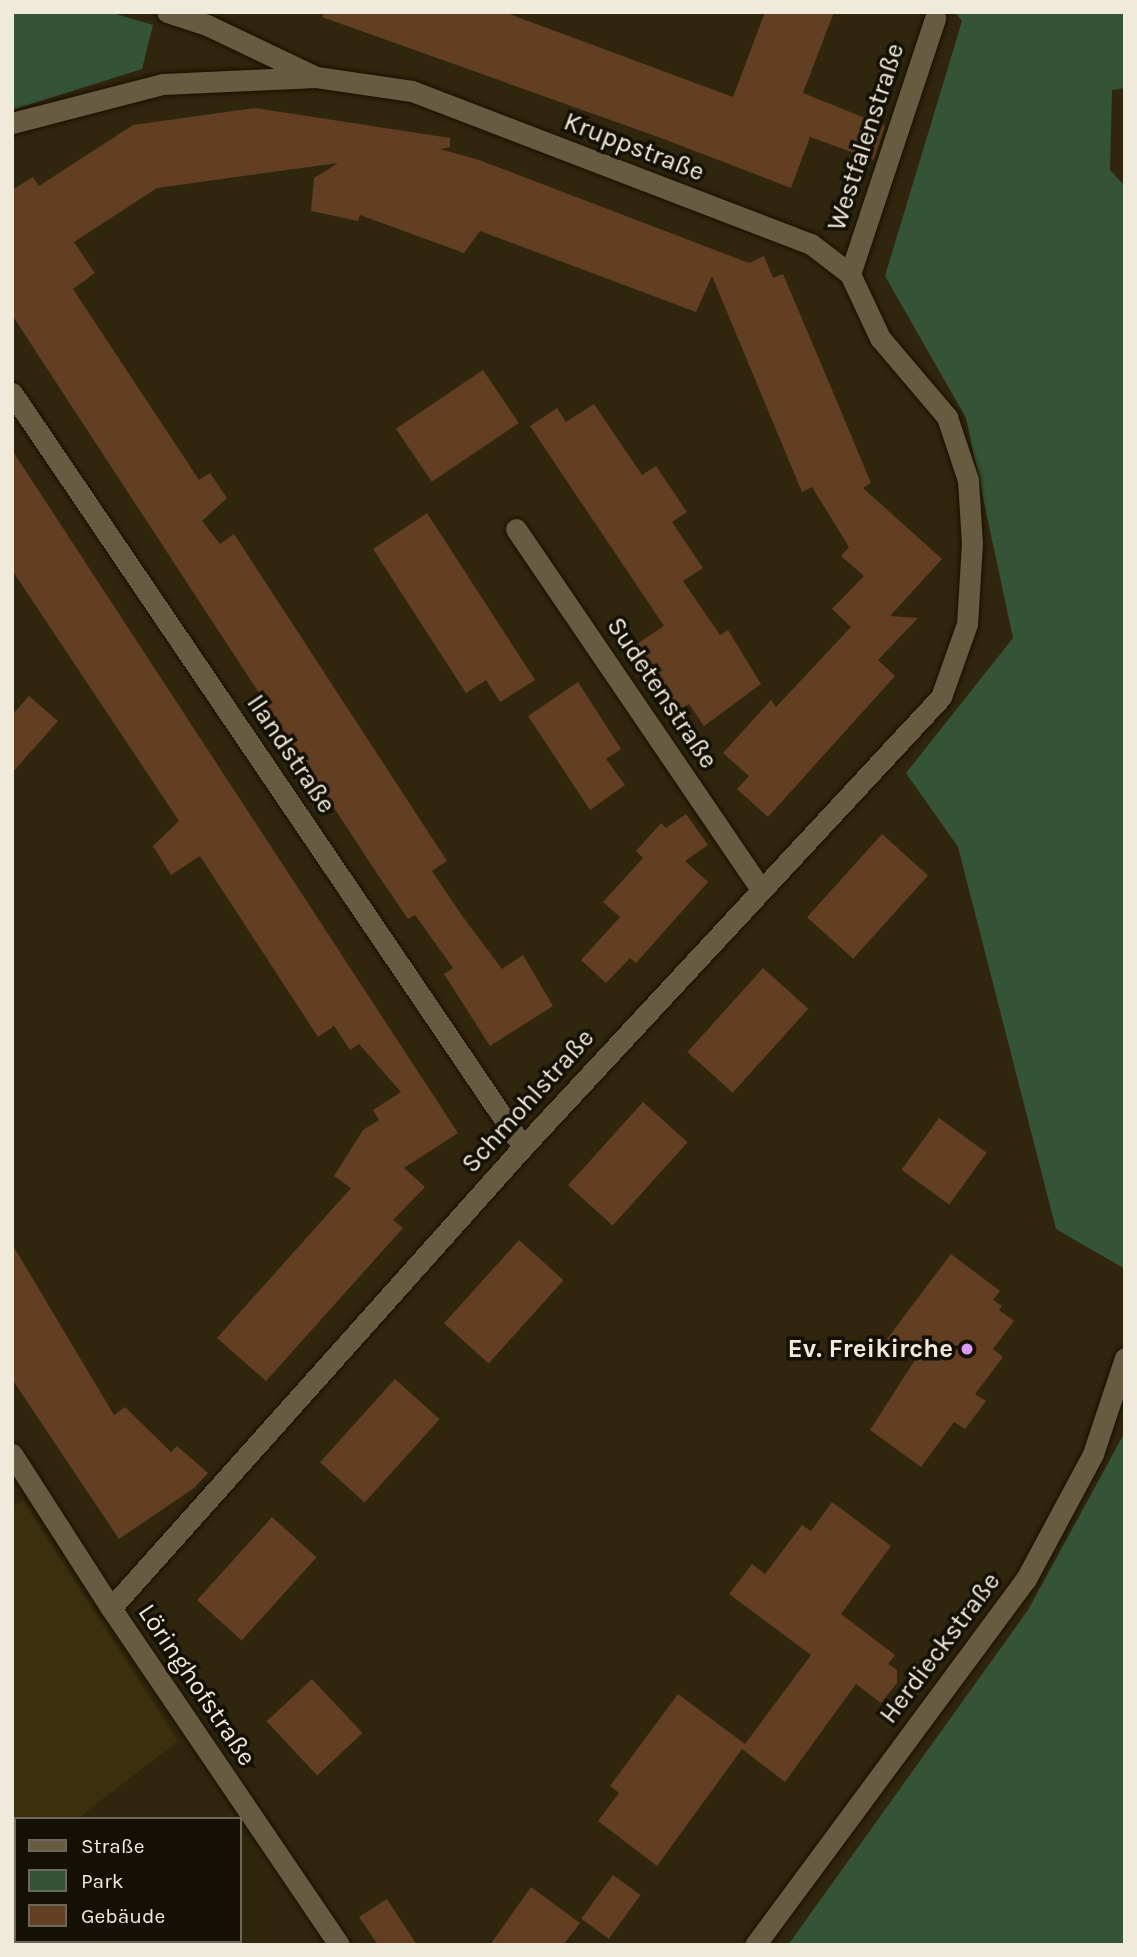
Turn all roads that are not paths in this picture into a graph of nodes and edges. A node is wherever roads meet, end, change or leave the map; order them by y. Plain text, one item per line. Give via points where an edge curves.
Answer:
1 (167, 12) edge
2 (935, 18) dead end
3 (316, 77) junction
4 (12, 123) edge
5 (850, 274) junction
6 (12, 393) edge
7 (516, 529) dead end
8 (967, 624) joint
9 (761, 889) junction
10 (523, 1147) junction
11 (1125, 1358) edge
12 (12, 1454) edge
13 (111, 1608) junction
14 (339, 1945) edge
15 (755, 1945) edge

1 - 3 street via 206,25
2 - 5 street, Westfalenstraße
3 - 4 street, Kruppstraße via 163,84
3 - 5 street, Kruppstraße via 412,91 811,244
5 - 8 street, Kruppstraße via 880,338 947,417 964,467 972,543
6 - 10 street, Ilandstraße
7 - 9 street, Sudetenstraße
8 - 9 street, Schmohlstraße via 941,697
9 - 10 street, Schmohlstraße
10 - 13 street, Schmohlstraße
11 - 15 street, Herdieckstraße via 1093,1454 1026,1579
12 - 13 street, Löringhofstraße
13 - 14 street, Löringhofstraße

